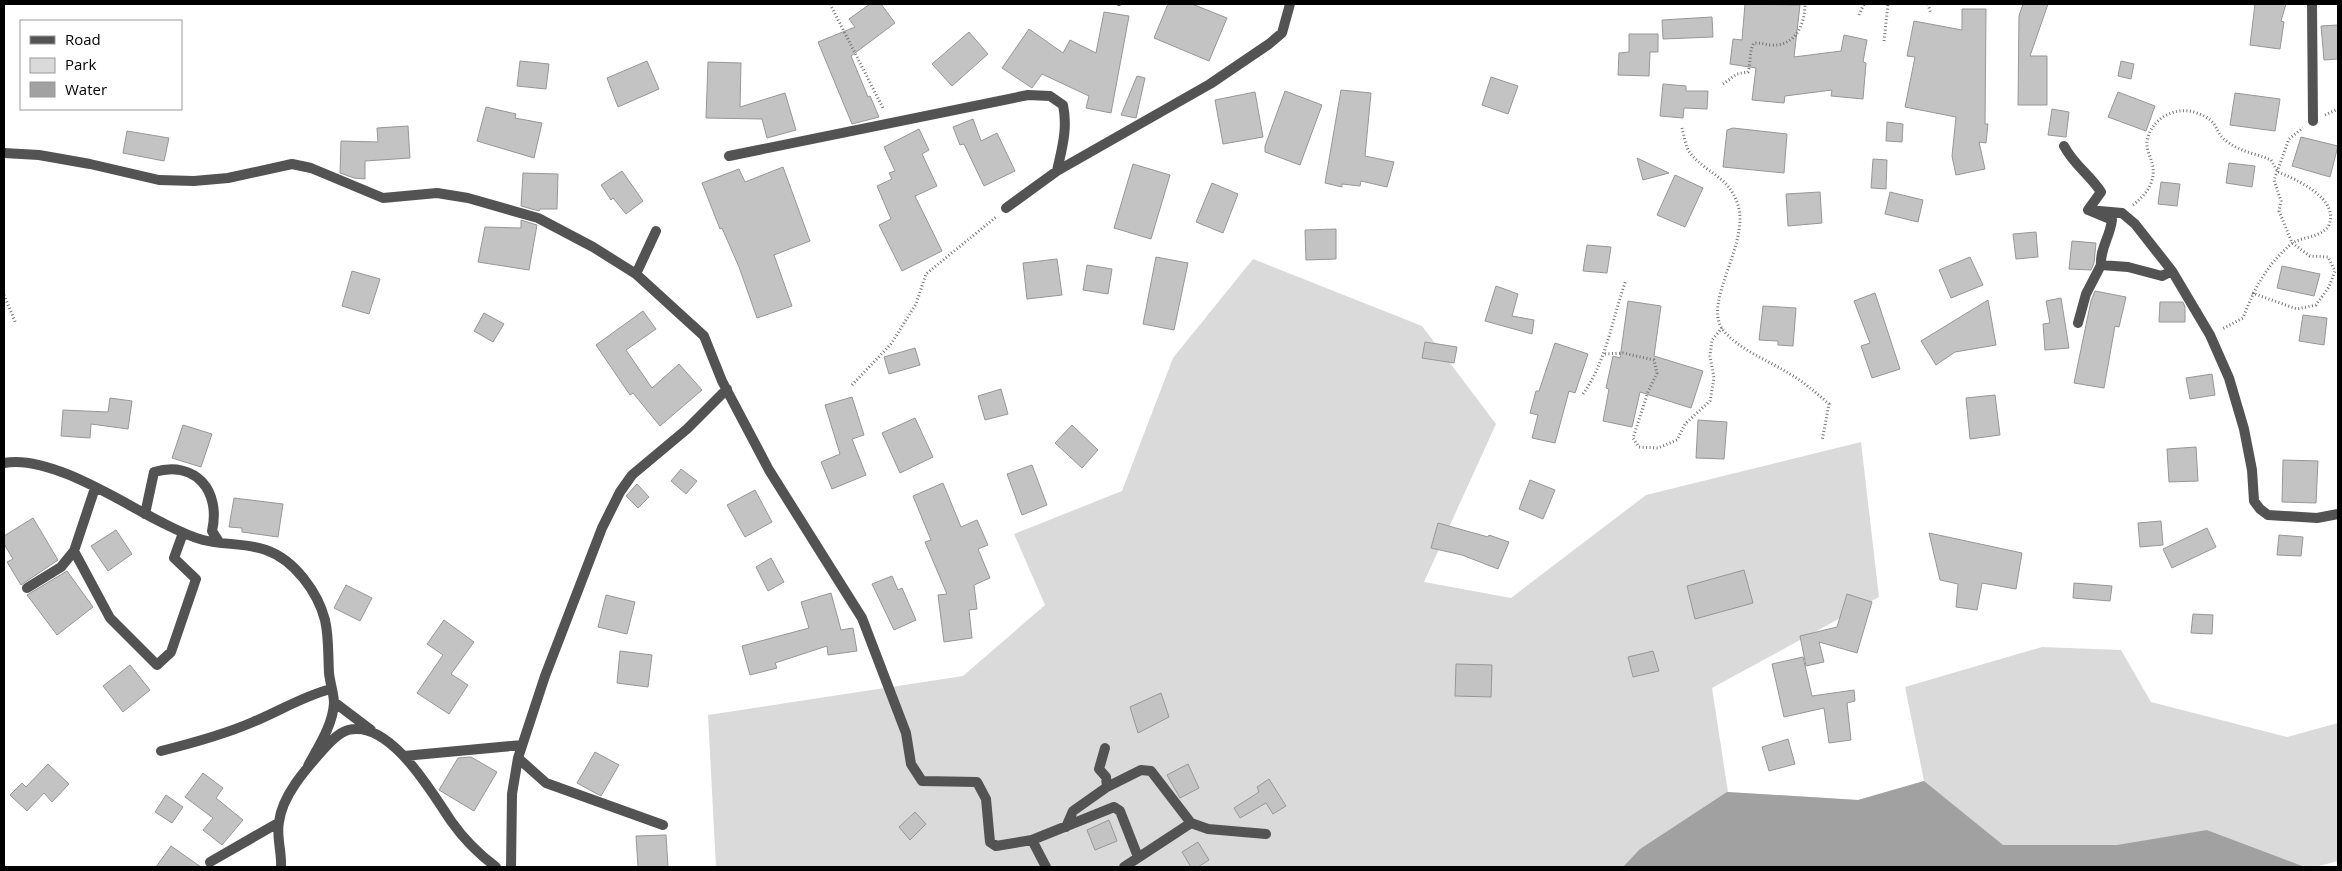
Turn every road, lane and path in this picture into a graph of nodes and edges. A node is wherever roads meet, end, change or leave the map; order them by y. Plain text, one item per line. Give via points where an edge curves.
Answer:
1 (830, 4) edge
2 (1290, 4) edge
3 (1806, 4) edge
4 (1864, 4) edge
5 (1888, 4) edge
6 (1928, 4) edge
7 (2312, 4) edge
8 (1931, 14) dead end
9 (1859, 15) dead end
10 (1884, 41) dead end
11 (1723, 84) dead end
12 (2338, 109) edge
13 (2313, 120) junction
14 (892, 124) junction
15 (1682, 128) dead end
16 (2064, 146) dead end
17 (4, 153) edge
18 (729, 156) dead end
19 (1057, 171) junction
20 (2278, 172) junction
21 (1006, 208) joint
22 (2088, 210) junction
23 (2122, 213) junction
24 (656, 231) dead end
25 (2292, 243) junction
26 (2101, 265) junction
27 (2172, 271) junction
28 (636, 274) junction
29 (1626, 280) dead end
30 (2252, 293) junction
31 (4, 296) edge
32 (16, 324) dead end
33 (2078, 324) dead end
34 (1722, 328) junction
35 (2210, 335) junction
36 (1605, 354) junction
37 (852, 385) dead end
38 (727, 389) junction
39 (1583, 394) dead end
40 (1822, 442) dead end
41 (4, 463) edge
42 (94, 488) junction
43 (145, 514) junction
44 (2338, 514) edge
45 (183, 533) junction
46 (219, 542) junction
47 (74, 551) junction
48 (27, 588) dead end
49 (331, 688) junction
50 (334, 702) junction
51 (373, 732) junction
52 (522, 745) junction
53 (1105, 748) dead end
54 (162, 751) dead end
55 (404, 756) junction
56 (518, 758) junction
57 (308, 766) junction
58 (1107, 787) junction
59 (278, 823) junction
60 (1191, 823) junction
61 (663, 825) dead end
62 (1066, 827) junction
63 (1266, 834) dead end
64 (1032, 840) junction
65 (1138, 857) junction
66 (210, 862) dead end
67 (282, 867) edge
68 (496, 867) edge
69 (511, 867) edge
70 (1046, 867) edge
71 (1124, 867) edge

1 - 14 path
2 - 19 street via 1282,33 1269,44 1210,84
3 - 11 path via 1800,32 1772,45 1754,43 1748,72 1737,74
4 - 9 path
5 - 10 path
6 - 8 path
7 - 13 street
12 - 13 path
13 - 20 path via 2289,138
14 - 18 street
14 - 19 street via 998,100 1028,95 1050,96 1063,105 1066,117
15 - 34 path via 1690,153 1730,187 1739,206 1741,231 1737,249 1720,290
16 - 22 street via 2076,166 2094,180 2101,192
17 - 28 street via 39,155 160,180 228,178 292,164 311,168 383,198 437,193 468,198 538,218 594,247
19 - 21 street
20 - 23 path via 2271,160 2228,143 2212,119 2178,110 2162,117 2151,130 2147,141 2153,168 2152,181 2146,194
20 - 25 path via 2274,180 2281,201 2279,210
20 - 25 path via 2307,183 2325,196 2332,206 2333,218 2328,227 2317,235
21 - 37 path via 926,274 916,304 891,344
22 - 23 street
22 - 26 street via 2112,220 2111,231 2102,250
23 - 27 street via 2135,224
24 - 28 street
25 - 30 path via 2265,270
25 - 30 path via 2310,256 2328,257 2335,271 2329,287 2316,305 2297,309
26 - 27 street via 2128,267 2162,276
26 - 33 street via 2086,294
27 - 35 street
28 - 38 street via 704,336
29 - 36 path
30 - 35 path via 2243,318
31 - 32 path
34 - 36 path via 1712,340 1710,356 1714,378 1710,401 1685,424 1677,440 1658,448 1639,447 1633,438 1657,374 1654,360 1623,353
34 - 40 path via 1736,342 1791,374 1829,404
35 - 44 street via 2229,378 2244,429 2254,501 2268,515 2317,518
36 - 39 path
38 - 52 street via 687,429 632,474 620,492 587,564
38 - 64 street via 769,470 862,618 906,733 910,764 916,774 922,781 977,782 986,799 990,842 996,846
41 - 42 street via 37,464
42 - 43 street
42 - 47 street
43 - 45 street
43 - 46 street via 154,472 162,470 197,476 209,489 216,515 212,531
45 - 46 street
45 - 47 street via 174,558 196,579 171,652 157,665 110,618
46 - 49 street via 266,550 283,558 301,576 319,602 326,622
47 - 48 street via 61,567
49 - 50 street
49 - 54 street via 312,693 255,722
50 - 51 street
50 - 57 street via 323,739
51 - 55 street
51 - 57 street via 347,730 327,744
52 - 55 street
52 - 56 street
53 - 58 street via 1099,770 1106,777
55 - 68 street via 427,783 452,822
56 - 61 street via 546,783
56 - 69 street via 512,794
57 - 59 street via 285,802
58 - 60 street via 1140,770 1151,771
58 - 62 street via 1073,811
59 - 66 street
59 - 67 street
60 - 63 street via 1208,829
60 - 65 street
62 - 64 street
62 - 65 street via 1114,807 1120,811
64 - 70 street
65 - 71 street

